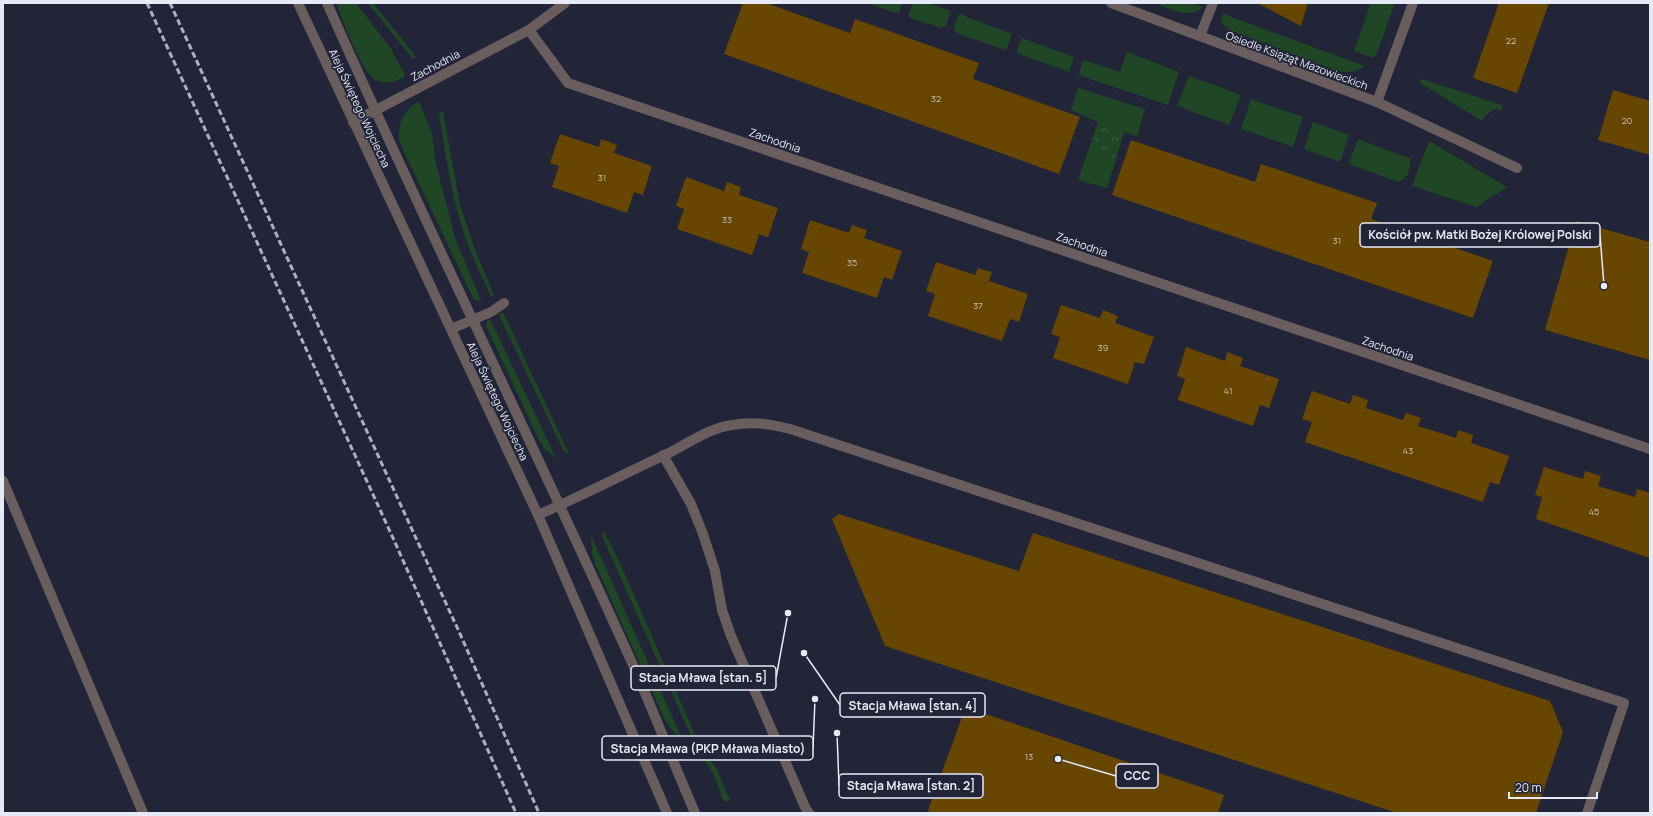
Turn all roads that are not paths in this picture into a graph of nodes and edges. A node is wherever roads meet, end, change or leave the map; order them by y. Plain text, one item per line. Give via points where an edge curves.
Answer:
1 (298, 3) edge
2 (327, 3) edge
3 (1111, 3) edge
4 (1213, 3) edge
5 (1414, 3) edge
6 (560, 5) edge
7 (529, 30) junction
8 (1200, 36) junction
9 (1377, 102) junction
10 (374, 111) junction
11 (353, 122) junction
12 (1517, 168) dead end
13 (504, 303) dead end
14 (473, 319) junction
15 (451, 329) junction
16 (1650, 449) edge
17 (663, 455) junction
18 (3, 481) edge
19 (559, 506) junction
20 (538, 515) junction
21 (143, 813) edge
22 (667, 813) edge
23 (695, 813) edge
24 (809, 813) edge
25 (1587, 813) edge

1 - 11 street, Aleja Świętego Wojciecha
2 - 10 street, Aleja Świętego Wojciecha
3 - 8 street, Osiedle Książąt Mazowieckich
4 - 8 street
5 - 9 street, Osiedle Książąt Mazowieckich
6 - 7 street, Zachodnia
7 - 10 street, Zachodnia
7 - 16 street, Zachodnia via 568,83
8 - 9 street, Osiedle Książąt Mazowieckich
9 - 12 street
10 - 11 street, Zachodnia
10 - 14 street, Aleja Świętego Wojciecha
11 - 15 street, Aleja Świętego Wojciecha
13 - 14 street via 491,312
14 - 15 street
14 - 19 street, Aleja Świętego Wojciecha
15 - 20 street, Aleja Świętego Wojciecha
17 - 19 street
17 - 24 street via 691,504 715,571 722,610 731,636
17 - 25 street via 711,431 731,425 763,423 790,429 1624,704
18 - 21 street
19 - 20 street
19 - 23 street, Aleja Świętego Wojciecha via 633,666
20 - 22 street, Aleja Świętego Wojciecha

